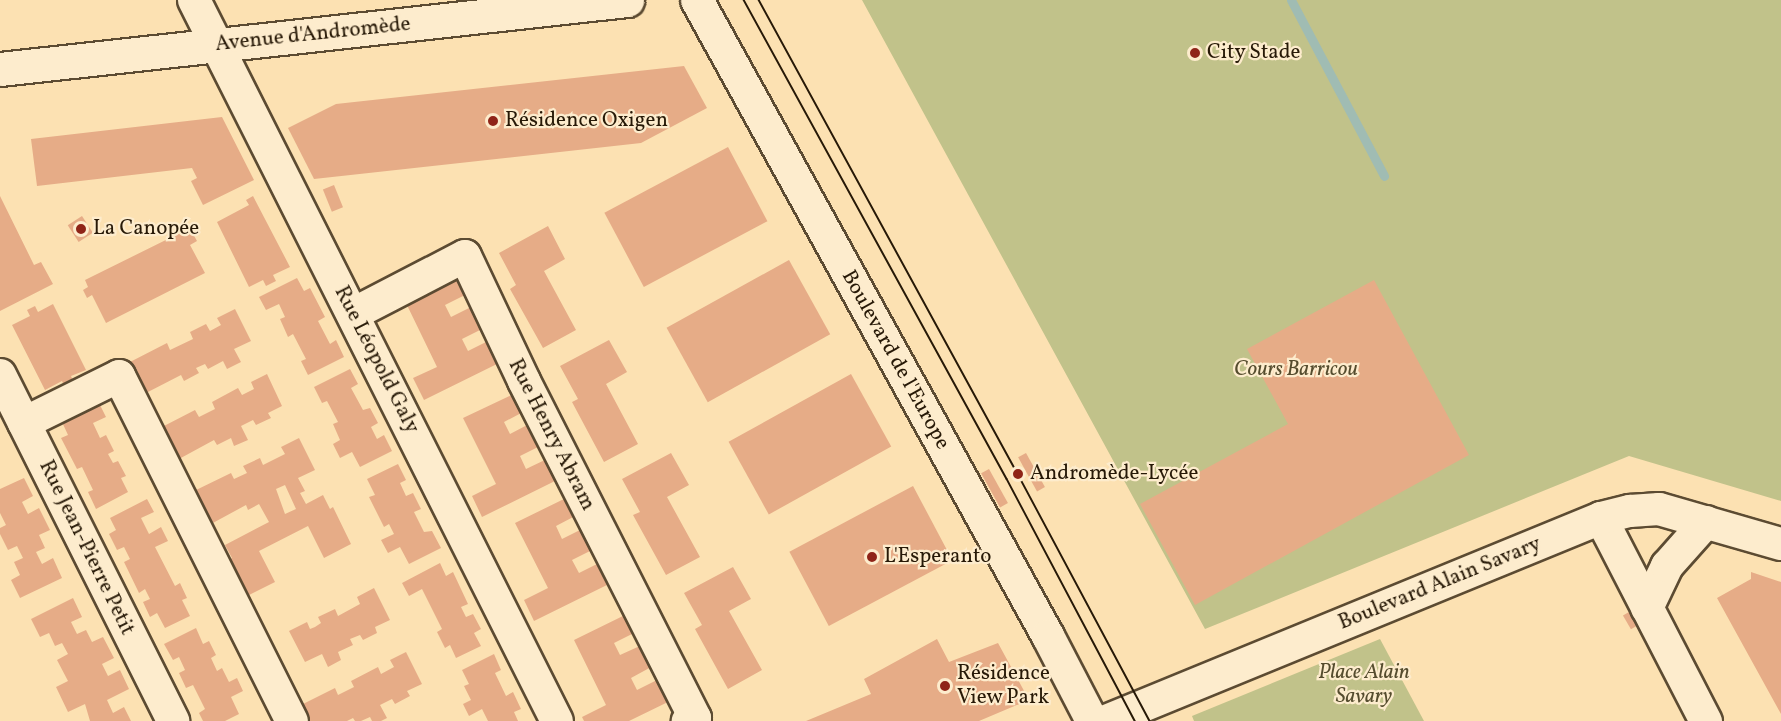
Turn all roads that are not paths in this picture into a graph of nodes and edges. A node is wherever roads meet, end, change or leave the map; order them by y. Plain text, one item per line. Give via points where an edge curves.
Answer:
1 (194, 0) edge
2 (627, 0) edge
3 (697, 0) edge
4 (217, 45) junction
5 (0, 69) edge
6 (353, 314) junction
7 (0, 375) edge
8 (24, 423) junction
9 (1601, 518) junction
10 (1706, 522) junction
11 (1781, 544) edge
12 (1647, 608) junction
13 (172, 721) edge
14 (292, 721) edge
15 (557, 721) edge
16 (688, 721) edge
17 (1092, 721) edge
18 (1106, 721) edge
19 (1706, 721) edge

1 - 4 street, Rue Léopold Galy
2 - 4 street, Avenue d'Andromède
3 - 17 street, Boulevard de l'Europe
4 - 5 street, Avenue d'Andromède
4 - 6 street, Rue Léopold Galy
6 - 15 street, Rue Léopold Galy
6 - 16 street, Rue Henry Abram via 465,256 695,718
7 - 8 street, Rue Jean-Pierre Petit
8 - 13 street, Rue Jean-Pierre Petit
8 - 14 street via 119,376
9 - 10 street, Boulevard Alain Savary via 1659,509
9 - 12 street
9 - 18 street, Boulevard Alain Savary
10 - 11 street, Boulevard Alain Savary
10 - 12 street via 1667,566
12 - 19 street

